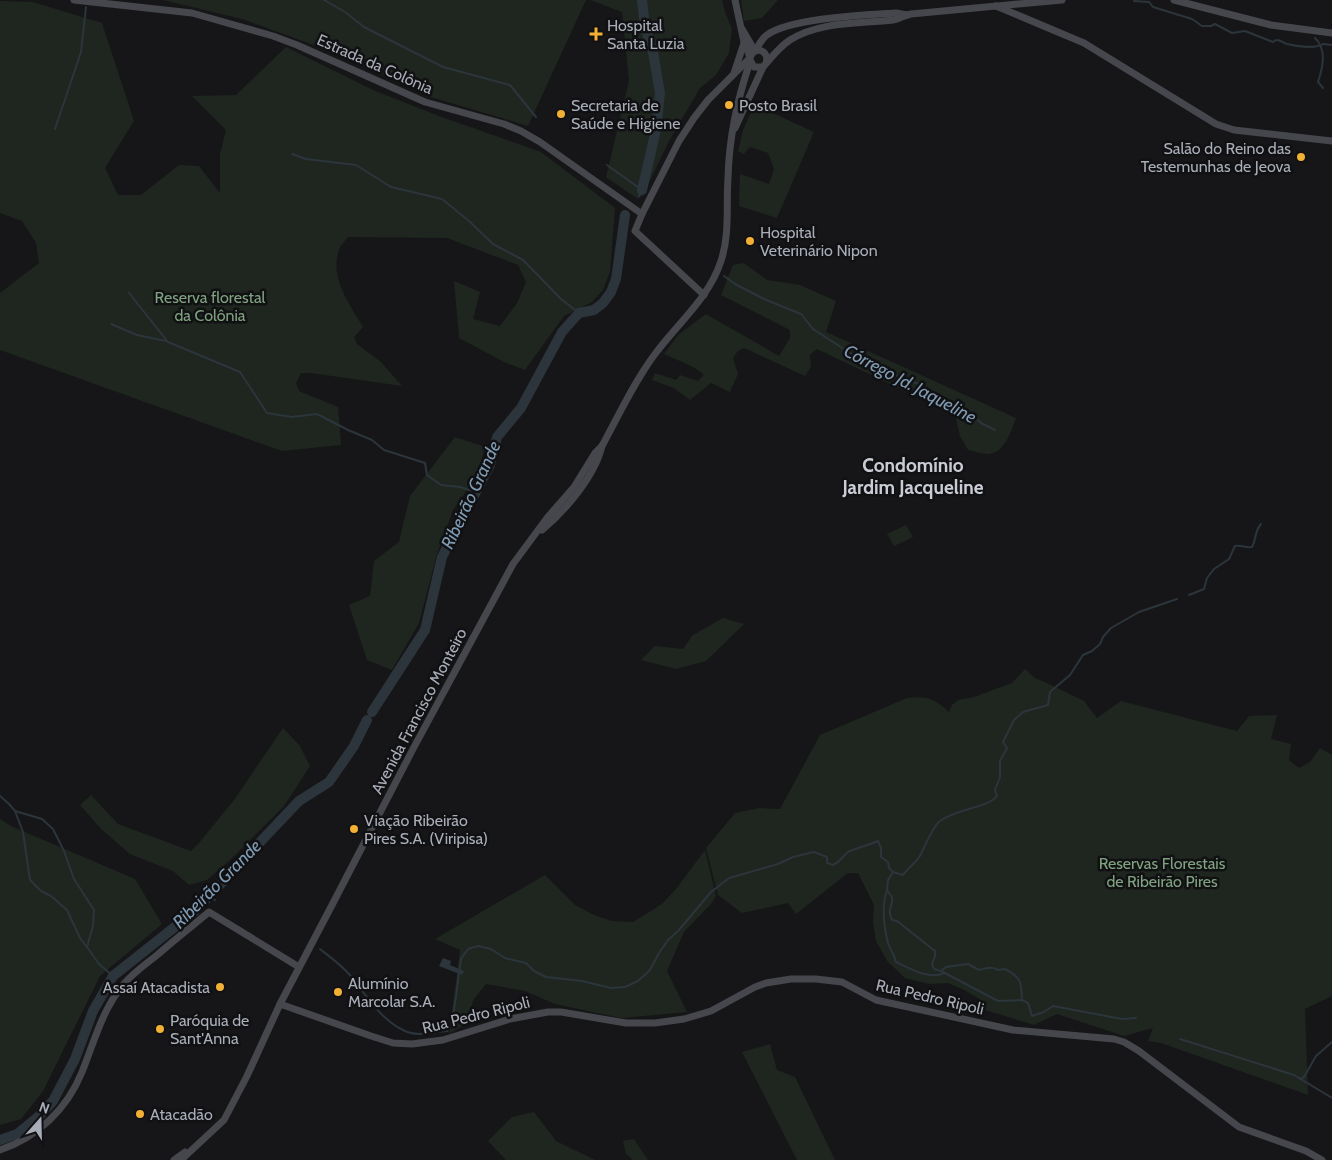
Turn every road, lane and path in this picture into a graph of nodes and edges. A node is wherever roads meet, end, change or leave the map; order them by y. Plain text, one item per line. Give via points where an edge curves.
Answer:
1 (74, 0) edge
2 (735, 0) edge
3 (1018, 0) edge
4 (1062, 0) edge
5 (1177, 0) edge
6 (1028, 4) junction
7 (998, 6) junction
8 (908, 15) junction
9 (1028, 20) junction
10 (741, 27) junction
11 (1332, 33) edge
12 (744, 42) junction
13 (752, 56) junction
14 (764, 65) junction
15 (732, 78) junction
16 (732, 133) junction
17 (1332, 141) edge
18 (642, 214) junction
19 (704, 295) junction
20 (299, 967) junction
21 (280, 1004) junction
22 (195, 1149) junction
23 (0, 1150) edge
24 (174, 1160) edge
25 (181, 1160) edge
26 (1322, 1160) edge

1 - 18 street, Estrada da Colônia via 192,13 289,42 426,102 521,131
2 - 10 street
3 - 7 street
4 - 6 street, Avenida Francisco Monteiro
5 - 11 street via 1271,26
6 - 7 street, Avenida Francisco Monteiro
6 - 9 street
7 - 8 street, Avenida Francisco Monteiro
7 - 9 street
8 - 13 street, Avenida Francisco Monteiro via 896,13 804,23 772,32
8 - 14 street, Avenida Francisco Monteiro via 810,31 784,44
9 - 17 street via 1099,50 1216,124 1244,131
10 - 12 street
10 - 13 street
12 - 13 street
12 - 15 street
13 - 14 street via 754,67
13 - 14 street via 764,52 767,58
13 - 15 street
13 - 16 street, Avenida Francisco Monteiro
14 - 16 street, Avenida Francisco Monteiro
15 - 18 street via 694,118
16 - 19 street, Avenida Francisco Monteiro via 727,236 721,262
18 - 19 street via 636,231
19 - 20 street, Avenida Francisco Monteiro via 646,368 582,486 516,560
20 - 21 street, Avenida Francisco Monteiro
20 - 23 street via 209,912 123,985 109,1004 73,1090 58,1111 30,1137
21 - 22 street, Avenida Francisco Monteiro via 224,1120
21 - 26 street, Rua Pedro Ripoli via 393,1043 412,1044 443,1040 510,1019 548,1012 626,1023 684,1019 711,1011 766,983 791,978 831,980 842,982 876,1000 941,1015 1013,1030 1094,1036 1124,1042 1239,1127
22 - 24 street
22 - 25 street, Avenida Francisco Monteiro

